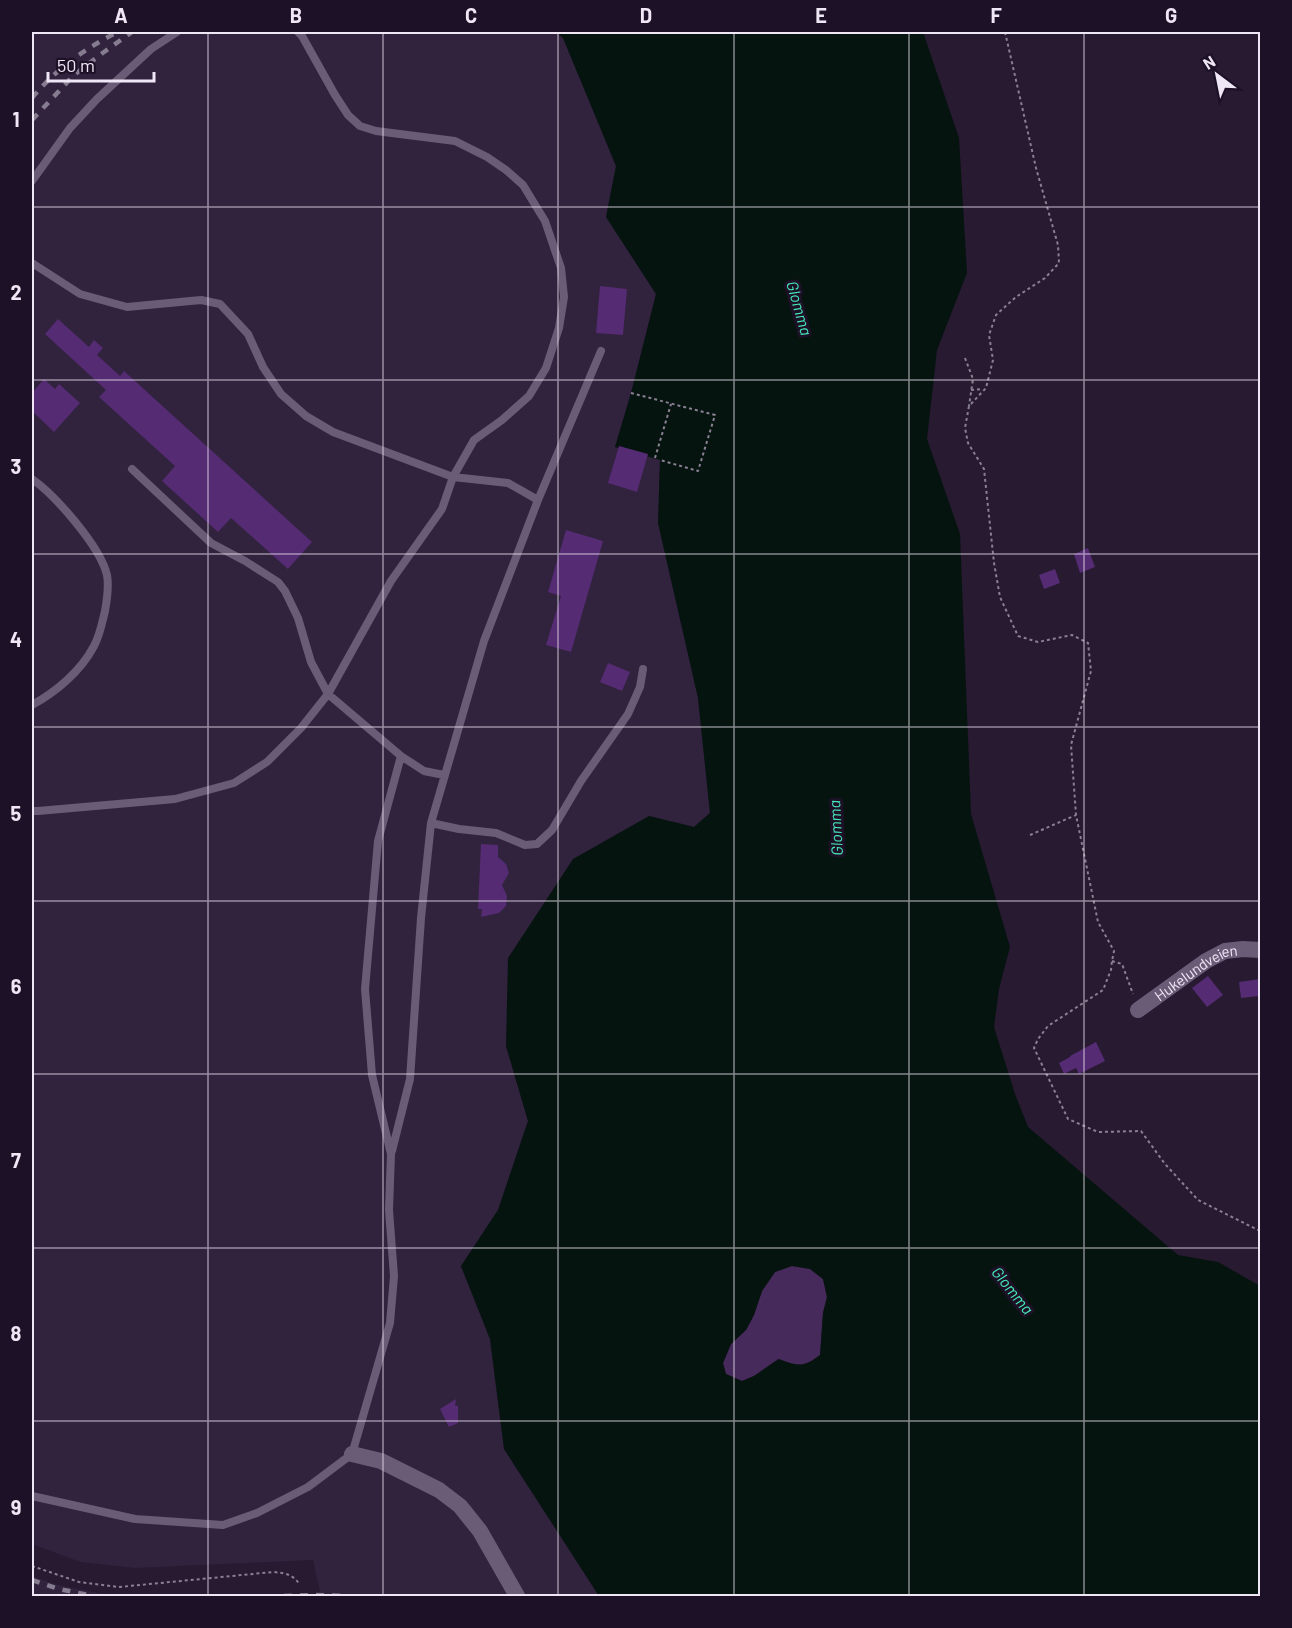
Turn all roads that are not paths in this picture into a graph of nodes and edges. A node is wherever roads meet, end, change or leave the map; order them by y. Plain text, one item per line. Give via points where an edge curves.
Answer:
1 (177, 32) edge
2 (298, 32) edge
3 (32, 181) edge
4 (32, 263) edge
5 (601, 351) dead end
6 (132, 469) dead end
7 (453, 477) junction
8 (32, 479) edge
9 (538, 500) junction
10 (643, 669) dead end
11 (328, 694) junction
12 (32, 705) edge
13 (401, 756) junction
14 (444, 775) junction
15 (32, 811) edge
16 (431, 823) junction
17 (1260, 951) edge
18 (1138, 1010) road end
19 (391, 1154) junction
20 (352, 1454) junction
21 (32, 1496) edge
22 (517, 1596) edge

1 - 3 lane via 151,49 97,99 70,128
2 - 7 lane via 348,115 360,126 455,141 487,157 523,185 553,242 564,297 546,368 529,396 474,440
4 - 7 lane via 80,294 127,307 201,300 220,304 248,334 281,394 306,416 333,432
5 - 9 lane
6 - 11 lane via 211,543 278,582 298,618 311,663
7 - 9 lane via 508,483
7 - 11 lane via 442,509 391,581
8 - 12 lane via 82,530 97,550 107,575 102,624 91,652 69,678
9 - 14 lane via 484,641
10 - 16 lane via 628,714 552,830 537,844 525,845 496,833
11 - 13 lane
11 - 15 lane via 267,762 234,783 175,799
13 - 14 lane via 424,771
13 - 19 lane via 378,841 365,989 372,1075
14 - 16 lane
16 - 19 lane via 410,1079
17 - 18 street, Hukelundveien via 1225,951
19 - 20 lane via 389,1210 394,1276 390,1323
20 - 21 lane via 308,1487 257,1514 222,1525 135,1519
20 - 22 street via 381,1461 439,1490 460,1506 480,1531

